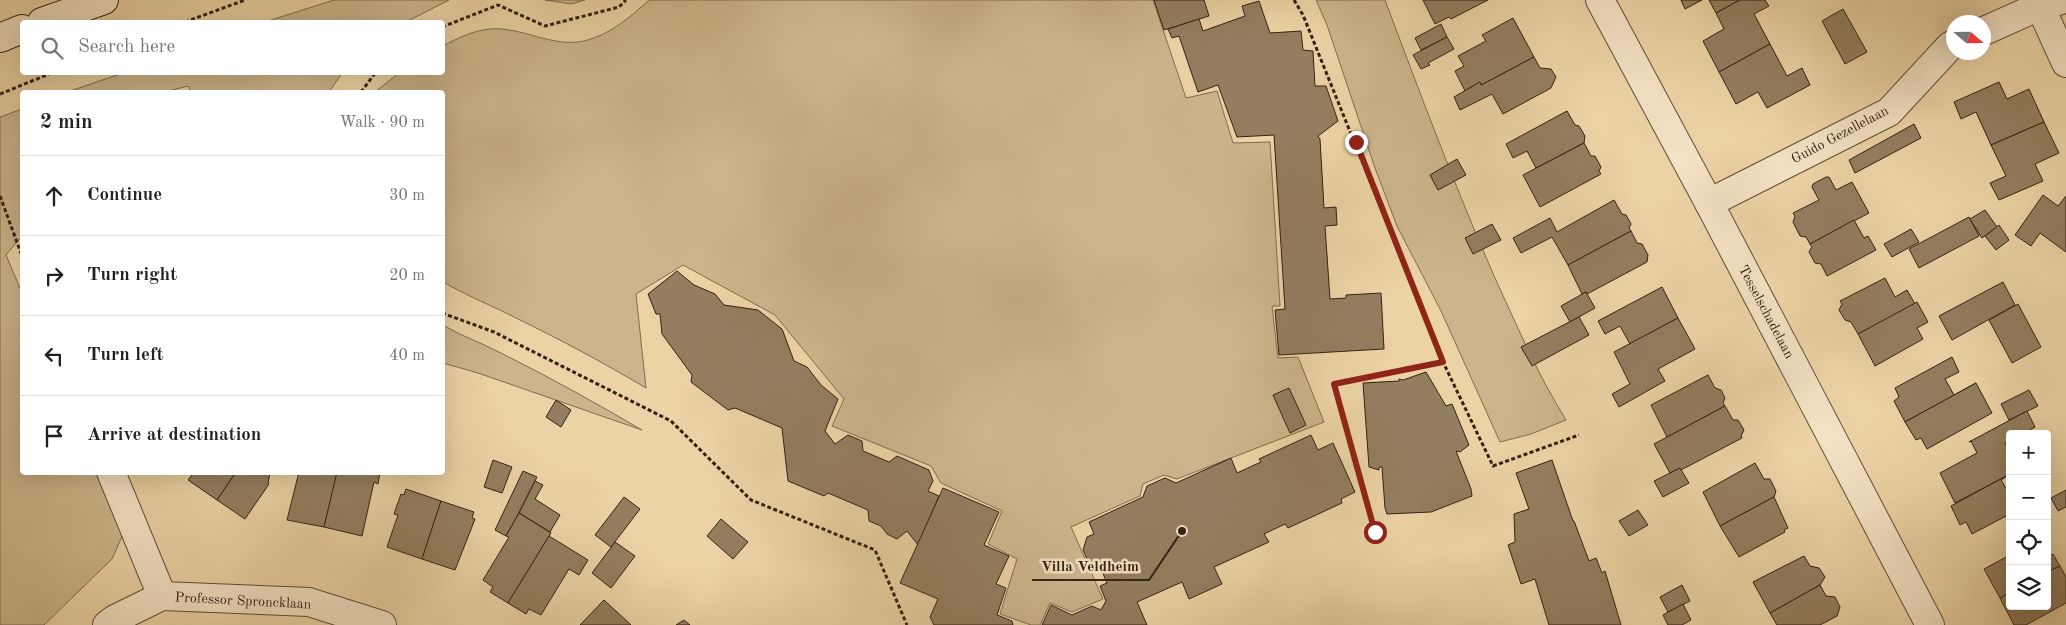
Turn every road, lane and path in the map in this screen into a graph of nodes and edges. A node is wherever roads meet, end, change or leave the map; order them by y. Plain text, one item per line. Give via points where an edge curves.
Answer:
1 (104, 0) edge
2 (245, 0) edge
3 (626, 0) edge
4 (1294, 0) edge
5 (1600, 0) edge
6 (2050, 3) edge
7 (48, 20) edge
8 (190, 20) edge
9 (445, 26) edge
10 (1991, 28) edge
11 (20, 31) edge
12 (0, 38) edge
13 (1946, 50) edge
14 (2066, 63) edge
15 (47, 75) edge
16 (374, 75) edge
17 (362, 90) edge
18 (0, 94) edge
19 (0, 196) edge
20 (1709, 203) junction
21 (20, 251) edge
22 (445, 314) edge
23 (1443, 362) junction
24 (1579, 435) dead end
25 (112, 475) edge
26 (1375, 532) dead end
27 (162, 596) junction
28 (107, 625) edge
29 (382, 625) edge
30 (906, 625) edge
31 (1930, 625) edge

1 - 7 street
2 - 8 path
3 - 9 path via 619,7 545,26 498,4
4 - 23 path via 1352,133
5 - 20 street, Tesselschadelaan
6 - 10 street
6 - 14 street
11 - 12 street
13 - 20 street, Guido Gezellelaan via 1889,112
15 - 18 path
16 - 17 path
19 - 21 path
20 - 31 street, Tesselschadelaan
22 - 30 path via 494,332 671,421 751,500 875,550
23 - 24 path via 1493,466
23 - 26 path via 1334,384
25 - 27 street, Professor Sproncklaan
27 - 28 street, Professor Sproncklaan
27 - 29 street, Professor Sproncklaan via 308,602

